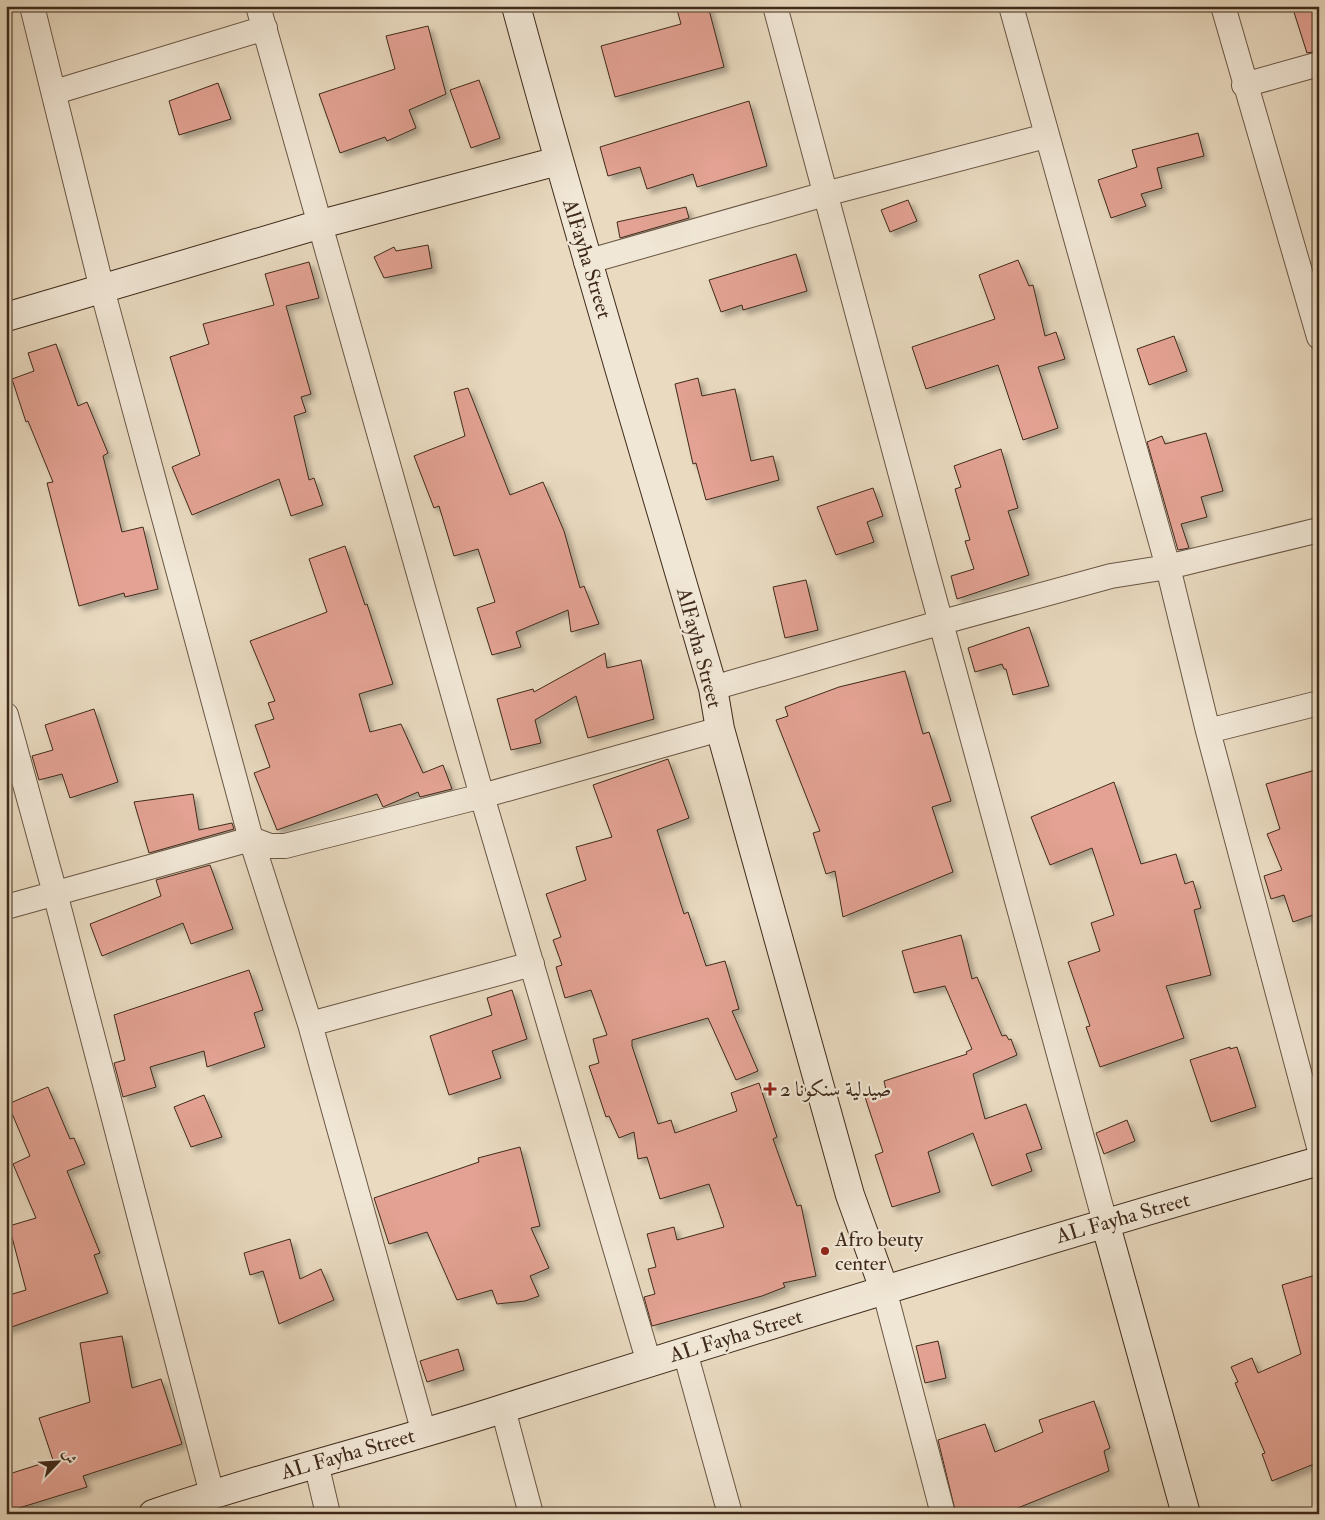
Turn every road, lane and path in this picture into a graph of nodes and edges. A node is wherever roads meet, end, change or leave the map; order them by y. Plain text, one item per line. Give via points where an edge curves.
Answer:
1 (32, 6) edge
2 (516, 6) edge
3 (1011, 6) edge
4 (1223, 6) edge
5 (777, 7) edge
6 (261, 17) edge
7 (1319, 64) edge
8 (1244, 85) junction
9 (55, 92) junction
10 (1046, 136) junction
11 (558, 161) junction
12 (825, 194) junction
13 (321, 224) junction
14 (586, 262) junction
15 (102, 289) junction
16 (6, 317) edge
17 (1318, 334) edge
18 (1319, 530) edge
19 (1168, 567) junction
20 (939, 623) junction
21 (713, 688) junction
22 (1319, 703) edge
23 (6, 716) edge
24 (720, 729) junction
25 (1208, 731) junction
26 (482, 796) junction
27 (251, 839) junction
28 (55, 893) junction
29 (6, 907) edge
30 (532, 964) junction
31 (310, 1024) junction
32 (1319, 1147) edge
33 (1319, 1161) edge
34 (1105, 1222) junction
35 (884, 1289) junction
36 (685, 1352) junction
37 (649, 1363) junction
38 (503, 1409) junction
39 (424, 1433) junction
40 (316, 1462) junction
41 (212, 1494) junction
42 (153, 1514) edge
43 (328, 1514) edge
44 (531, 1514) edge
45 (730, 1514) edge
46 (943, 1514) edge
47 (1186, 1514) edge

1 - 9 street
2 - 11 street, AlFayha Street
3 - 10 street
4 - 8 street
5 - 12 street
6 - 9 street
6 - 13 street
7 - 8 street
8 - 17 street
9 - 15 street
10 - 12 street
10 - 19 street
11 - 13 street
11 - 14 street, AlFayha Street
12 - 14 street
12 - 20 street
13 - 15 street
13 - 26 street
14 - 21 street, AlFayha Street via 639,430
15 - 16 street
15 - 27 street
18 - 19 street
19 - 20 street via 1111,576
19 - 25 street
20 - 21 street
20 - 34 street
21 - 24 street, AlFayha Street
22 - 25 street
23 - 28 street
24 - 26 street
24 - 35 street, AlFayha Street via 850,1194
25 - 32 street
26 - 27 street via 285,846 270,846
26 - 30 street
27 - 28 street
27 - 31 street
28 - 29 street
28 - 41 street
30 - 31 street
30 - 37 street
31 - 39 street
33 - 34 street, AL Fayha Street
34 - 35 street, AL Fayha Street
34 - 47 street
35 - 36 street, AL Fayha Street
35 - 46 street
36 - 37 street, AL Fayha Street
36 - 45 street
37 - 38 street, AL Fayha Street
38 - 39 street, AL Fayha Street
38 - 44 street
39 - 40 street, AL Fayha Street
40 - 41 street, AL Fayha Street
40 - 43 street
41 - 42 street, AL Fayha Street

